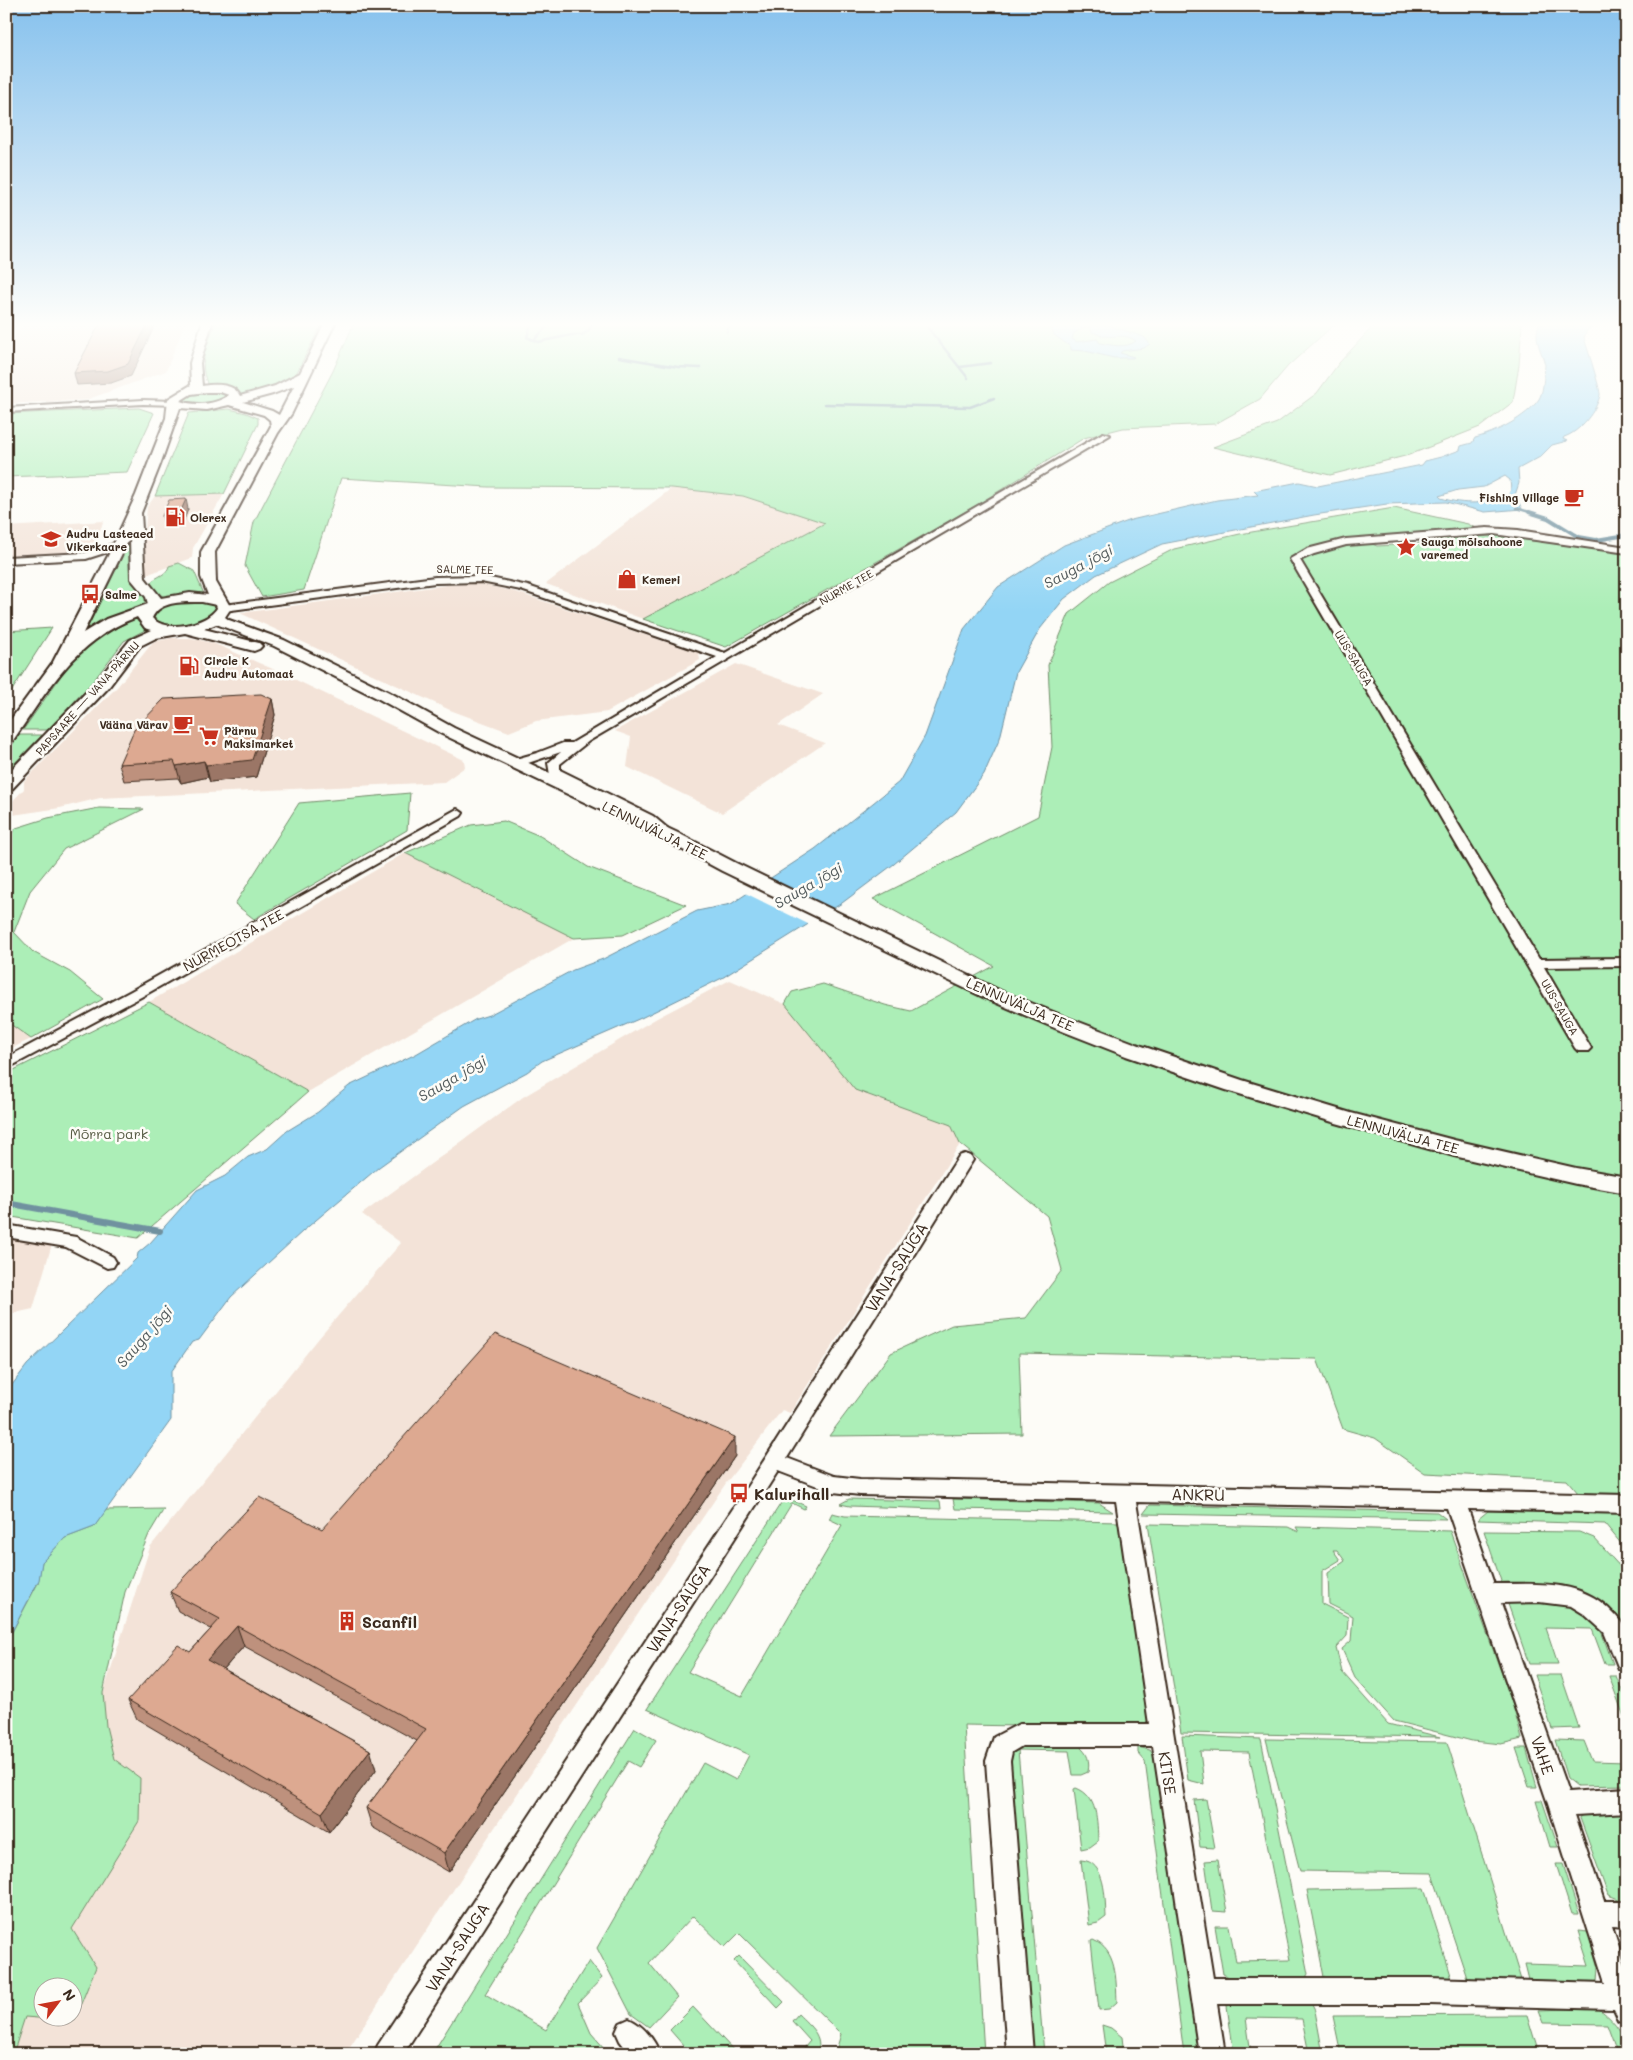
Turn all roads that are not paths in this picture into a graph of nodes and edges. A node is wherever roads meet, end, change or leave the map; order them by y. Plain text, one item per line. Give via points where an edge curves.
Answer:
1 (170, 419) edge
2 (275, 419) edge
3 (281, 419) edge
4 (277, 426) junction
5 (1106, 434) dead end
6 (135, 510) junction
7 (120, 545) junction
8 (1627, 550) edge
9 (86, 556) junction
10 (6, 560) edge
11 (113, 560) junction
12 (154, 606) junction
13 (221, 610) junction
14 (181, 629) junction
15 (726, 657) junction
16 (59, 665) junction
17 (448, 732) junction
18 (6, 738) edge
19 (585, 739) junction
20 (554, 763) junction
21 (522, 766) junction
22 (6, 785) edge
23 (458, 813) dead end
24 (674, 838) junction
25 (1627, 962) edge
26 (1534, 963) junction
27 (1583, 1048) dead end
28 (6, 1064) edge
29 (964, 1160) dead end
30 (1627, 1185) edge
31 (6, 1231) edge
32 (107, 1262) dead end
33 (773, 1461) junction
34 (1125, 1493) junction
35 (1454, 1499) junction
36 (1627, 1504) edge
37 (1487, 1594) junction
38 (1627, 1662) edge
39 (1162, 1735) junction
40 (1627, 1800) edge
41 (1560, 1804) junction
42 (1594, 1913) junction
43 (1627, 1914) edge
44 (1203, 1991) junction
45 (1624, 2004) edge
46 (629, 2032) dead end
47 (387, 2054) edge
48 (647, 2054) edge
49 (1020, 2054) edge
50 (1212, 2054) edge

1 - 6 main road via 153,470
2 - 4 main road
3 - 4 main road
4 - 13 main road via 208,552 206,572
5 - 15 street, NURME TEE
6 - 7 main road
6 - 12 main road via 138,579 153,596
7 - 9 street
7 - 11 main road
8 - 26 street, UUS-SAUGA via 1499,531 1348,542 1305,553 1295,559
9 - 10 street
9 - 11 street
11 - 16 main road
12 - 13 main road, LENNUVÄLJA TEE via 193,597 207,598
12 - 14 main road, LENNUVÄLJA TEE via 145,615 147,623 159,628
12 - 16 main road via 97,630
13 - 14 main road, PAPSAARE — VANA-PÄRNU via 202,625
13 - 15 street, SALME TEE via 435,580 481,579 524,588
13 - 17 main road, LENNUVÄLJA TEE via 224,623 279,643 331,668
14 - 17 main road, LENNUVÄLJA TEE via 268,651 376,704
14 - 22 main road, PAPSAARE — VANA-PÄRNU via 151,635 135,643 102,685
15 - 19 street, NURME TEE
16 - 18 main road
17 - 21 main road, LENNUVÄLJA TEE
19 - 20 street, NURME TEE
19 - 21 street, NURME TEE
20 - 21 street, NURME TEE
20 - 24 street via 554,772 649,819
21 - 24 main road, LENNUVÄLJA TEE
23 - 28 street, NURMEOTSA TEE
24 - 30 main road, LENNUVÄLJA TEE via 994,994 1134,1051 1234,1085 1454,1148
25 - 26 street
26 - 27 street, UUS-SAUGA
29 - 33 street, VANA-SAUGA
31 - 32 street via 70,1242
33 - 34 street, ANKRU via 833,1484 860,1487
33 - 47 street, VANA-SAUGA
34 - 35 street, ANKRU
34 - 39 street, KITSE
35 - 36 street, ANKRU
35 - 37 street, VAHE
37 - 38 street via 1539,1593 1574,1597 1592,1607 1612,1626
37 - 41 street, VAHE
39 - 44 street, KITSE
39 - 49 street via 1019,1735 1002,1745 998,1761
40 - 41 street
41 - 42 street, VAHE
42 - 43 street
42 - 45 street, VAHE
44 - 45 street via 1429,1991
44 - 50 street, KITSE
46 - 48 street

